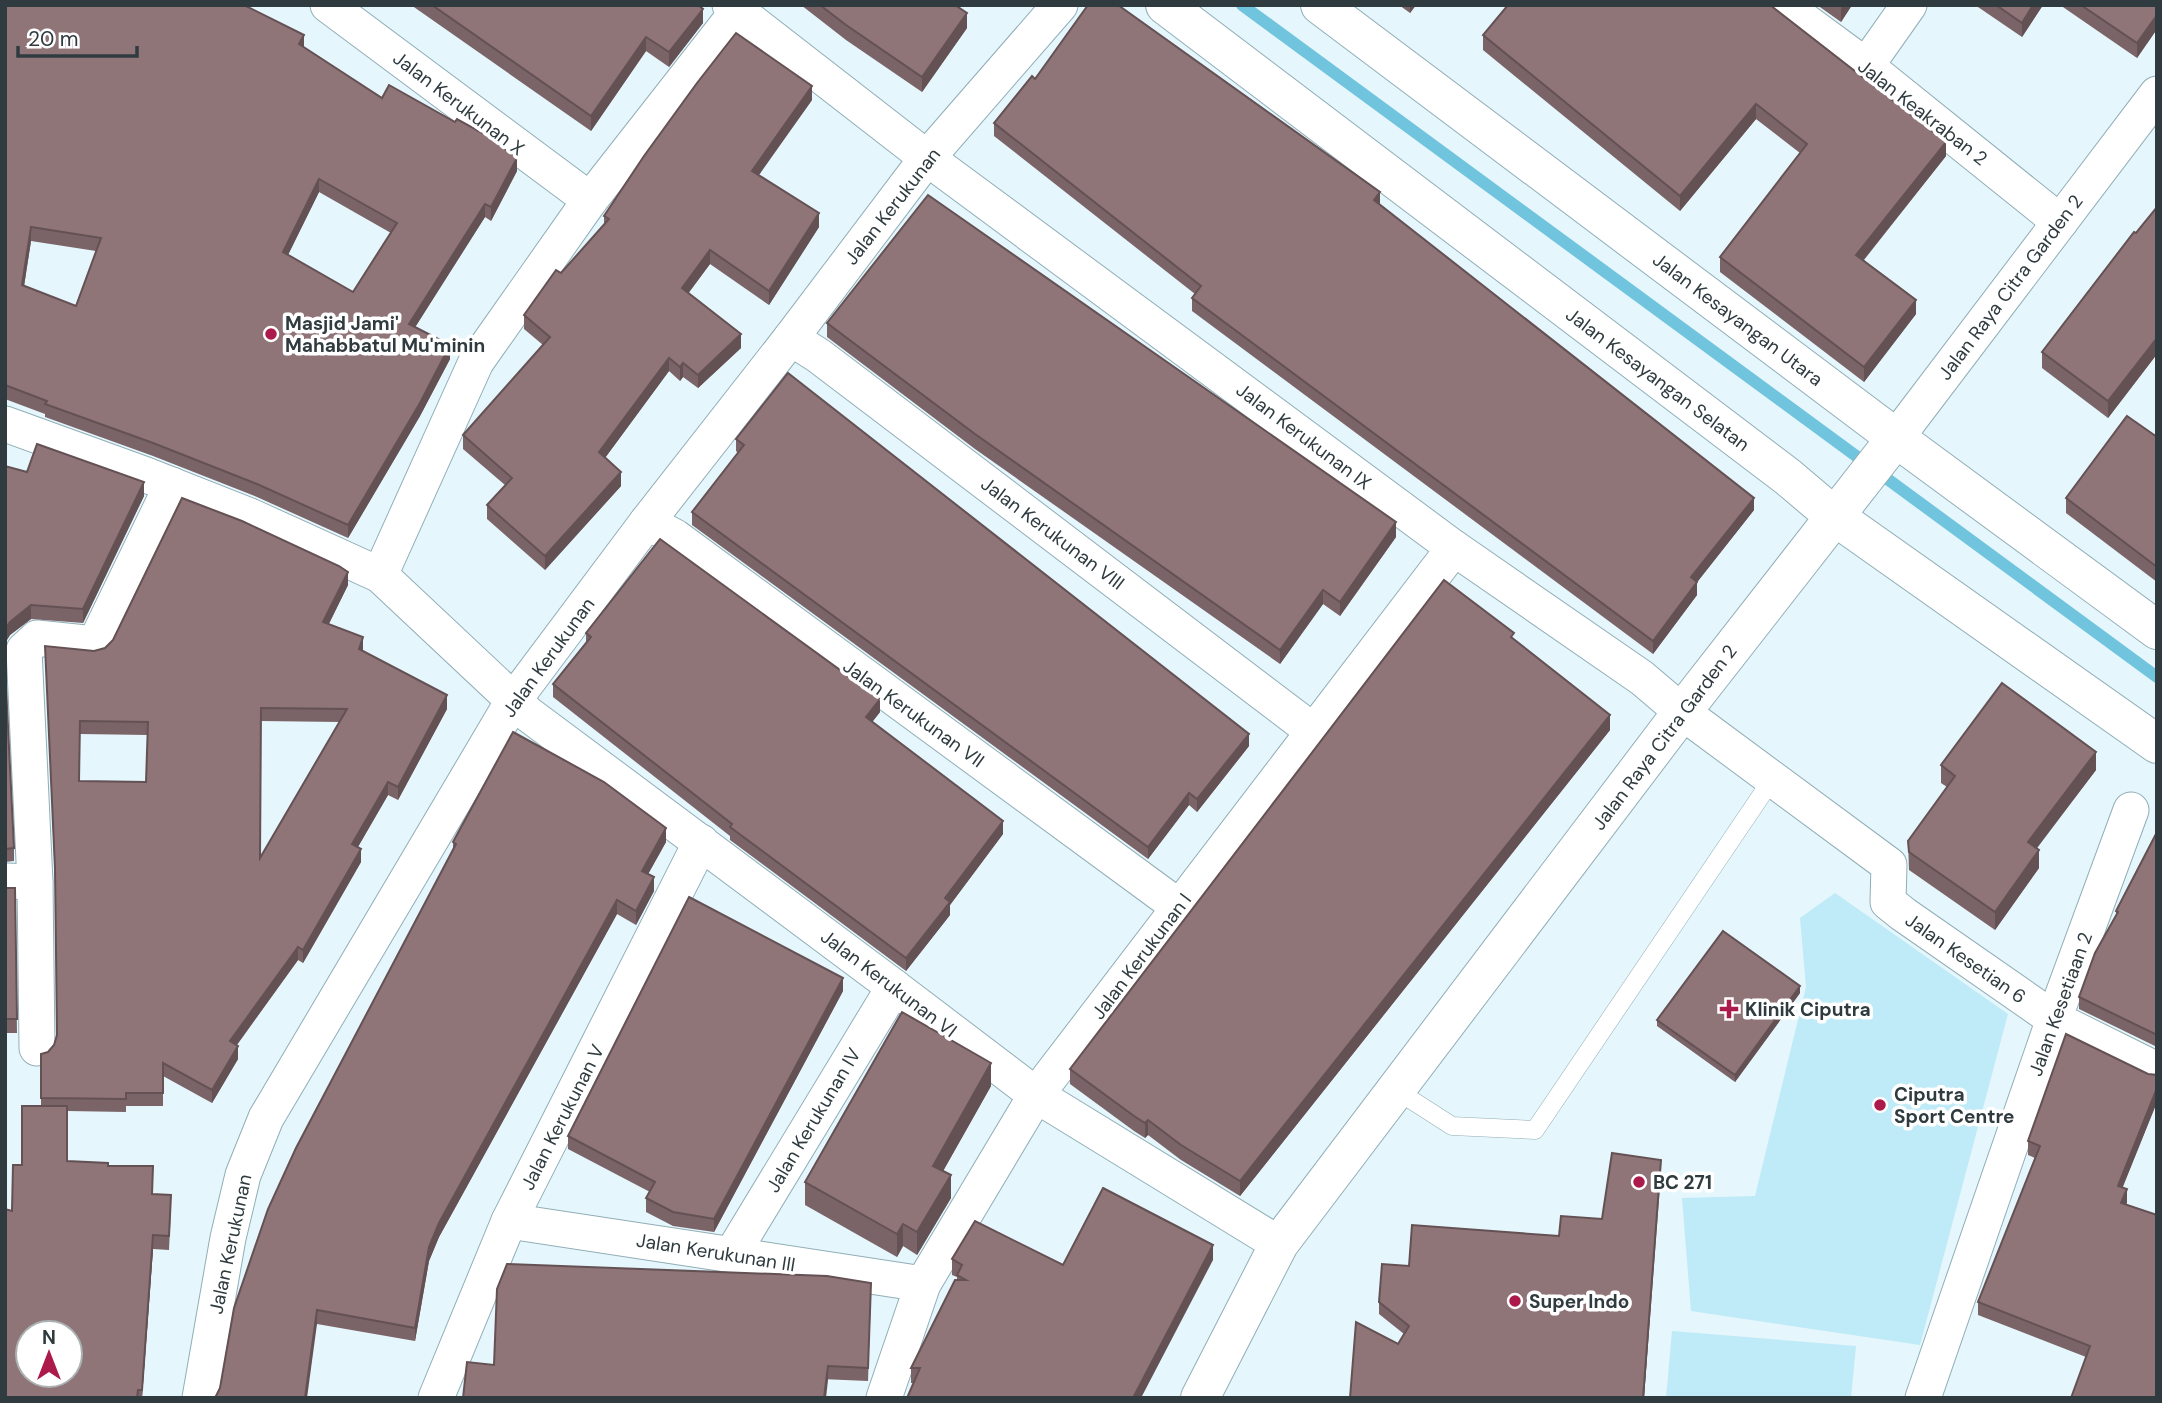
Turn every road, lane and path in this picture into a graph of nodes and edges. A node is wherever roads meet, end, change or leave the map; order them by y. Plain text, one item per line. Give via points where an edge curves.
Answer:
1 (328, 5) edge
2 (1060, 5) edge
3 (1165, 5) edge
4 (1320, 5) edge
5 (1783, 5) edge
6 (1909, 5) edge
7 (734, 8) edge
8 (1866, 66) junction
9 (2157, 94) edge
10 (927, 158) junction
11 (590, 200) junction
12 (2060, 222) junction
13 (791, 338) junction
14 (5, 424) edge
15 (1892, 443) junction
16 (172, 485) junction
17 (1836, 513) junction
18 (647, 522) junction
19 (1454, 548) junction
20 (380, 575) junction
21 (2157, 630) edge
22 (513, 701) junction
23 (1682, 712) junction
24 (1313, 731) junction
25 (2157, 744) edge
26 (1773, 778) junction
27 (2131, 810) dead end
28 (701, 842) junction
29 (20, 881) edge
30 (1179, 907) junction
31 (894, 987) junction
32 (2054, 1019) junction
33 (37, 1048) dead end
34 (2157, 1070) edge
35 (1396, 1090) junction
36 (1036, 1095) junction
37 (509, 1222) junction
38 (1279, 1244) junction
39 (732, 1254) junction
40 (923, 1284) junction
41 (200, 1398) edge
42 (436, 1398) edge
43 (884, 1398) edge
44 (1200, 1398) edge
45 (1923, 1398) edge

1 - 11 street, Jalan Kerukunan X
2 - 10 street, Jalan Kerukunan
3 - 17 street, Jalan Kesayangan Selatan
4 - 15 street, Jalan Kesayangan Utara
5 - 8 street, Jalan Keakraban 2
6 - 8 street
7 - 10 street, Jalan Kerukunan IX
7 - 11 street
8 - 12 street, Jalan Keakraban 2
9 - 12 street, Jalan Raya Citra Garden 2
10 - 13 street, Jalan Kerukunan
10 - 19 street, Jalan Kerukunan IX
11 - 20 street via 476,362
12 - 15 street, Jalan Raya Citra Garden 2
13 - 18 street, Jalan Kerukunan
13 - 24 street, Jalan Kerukunan VIII
14 - 16 street, Jalan Kerukunan VI
15 - 17 street, Jalan Raya Citra Garden 2
15 - 21 street, Jalan Kesayangan Utara
16 - 20 street, Jalan Kerukunan VI
16 - 29 street via 95,644 37,638 24,649
17 - 23 street, Jalan Raya Citra Garden 2
17 - 25 street, Jalan Kesayangan Selatan
18 - 22 street, Jalan Kerukunan
18 - 30 street, Jalan Kerukunan VII via 675,537
19 - 23 street, Jalan Kerukunan IX via 1642,678
19 - 24 street, Jalan Kerukunan I
20 - 22 street, Jalan Kerukunan VI
22 - 28 street, Jalan Kerukunan VI
22 - 41 street, Jalan Kerukunan via 266,1118 243,1175 228,1238
23 - 26 street, Jalan Kesetian 6
23 - 35 street, Jalan Raya Citra Garden 2
24 - 30 street, Jalan Kerukunan I
26 - 32 street, Jalan Kesetian 6 via 1889,865 1888,902
26 - 35 lane via 1535,1130 1452,1126
27 - 32 street, Jalan Kesetiaan 2
28 - 31 street, Jalan Kerukunan VI
28 - 37 street, Jalan Kerukunan V
29 - 33 street
30 - 36 street, Jalan Kerukunan I
31 - 36 street, Jalan Kerukunan VI
31 - 39 street, Jalan Kerukunan IV
32 - 34 street, Jalan Kesetian 6
32 - 45 street, Jalan Kesetiaan 2
35 - 38 street, Jalan Raya Citra Garden 2
36 - 38 street, Jalan Kerukunan VI
36 - 40 street, Jalan Kerukunan I
37 - 39 street, Jalan Kerukunan III
37 - 42 street, Jalan Kerukunan V
38 - 44 street, Jalan Raya Citra Garden 2
39 - 40 street, Jalan Kerukunan III
40 - 43 street, Jalan Kerukunan I

